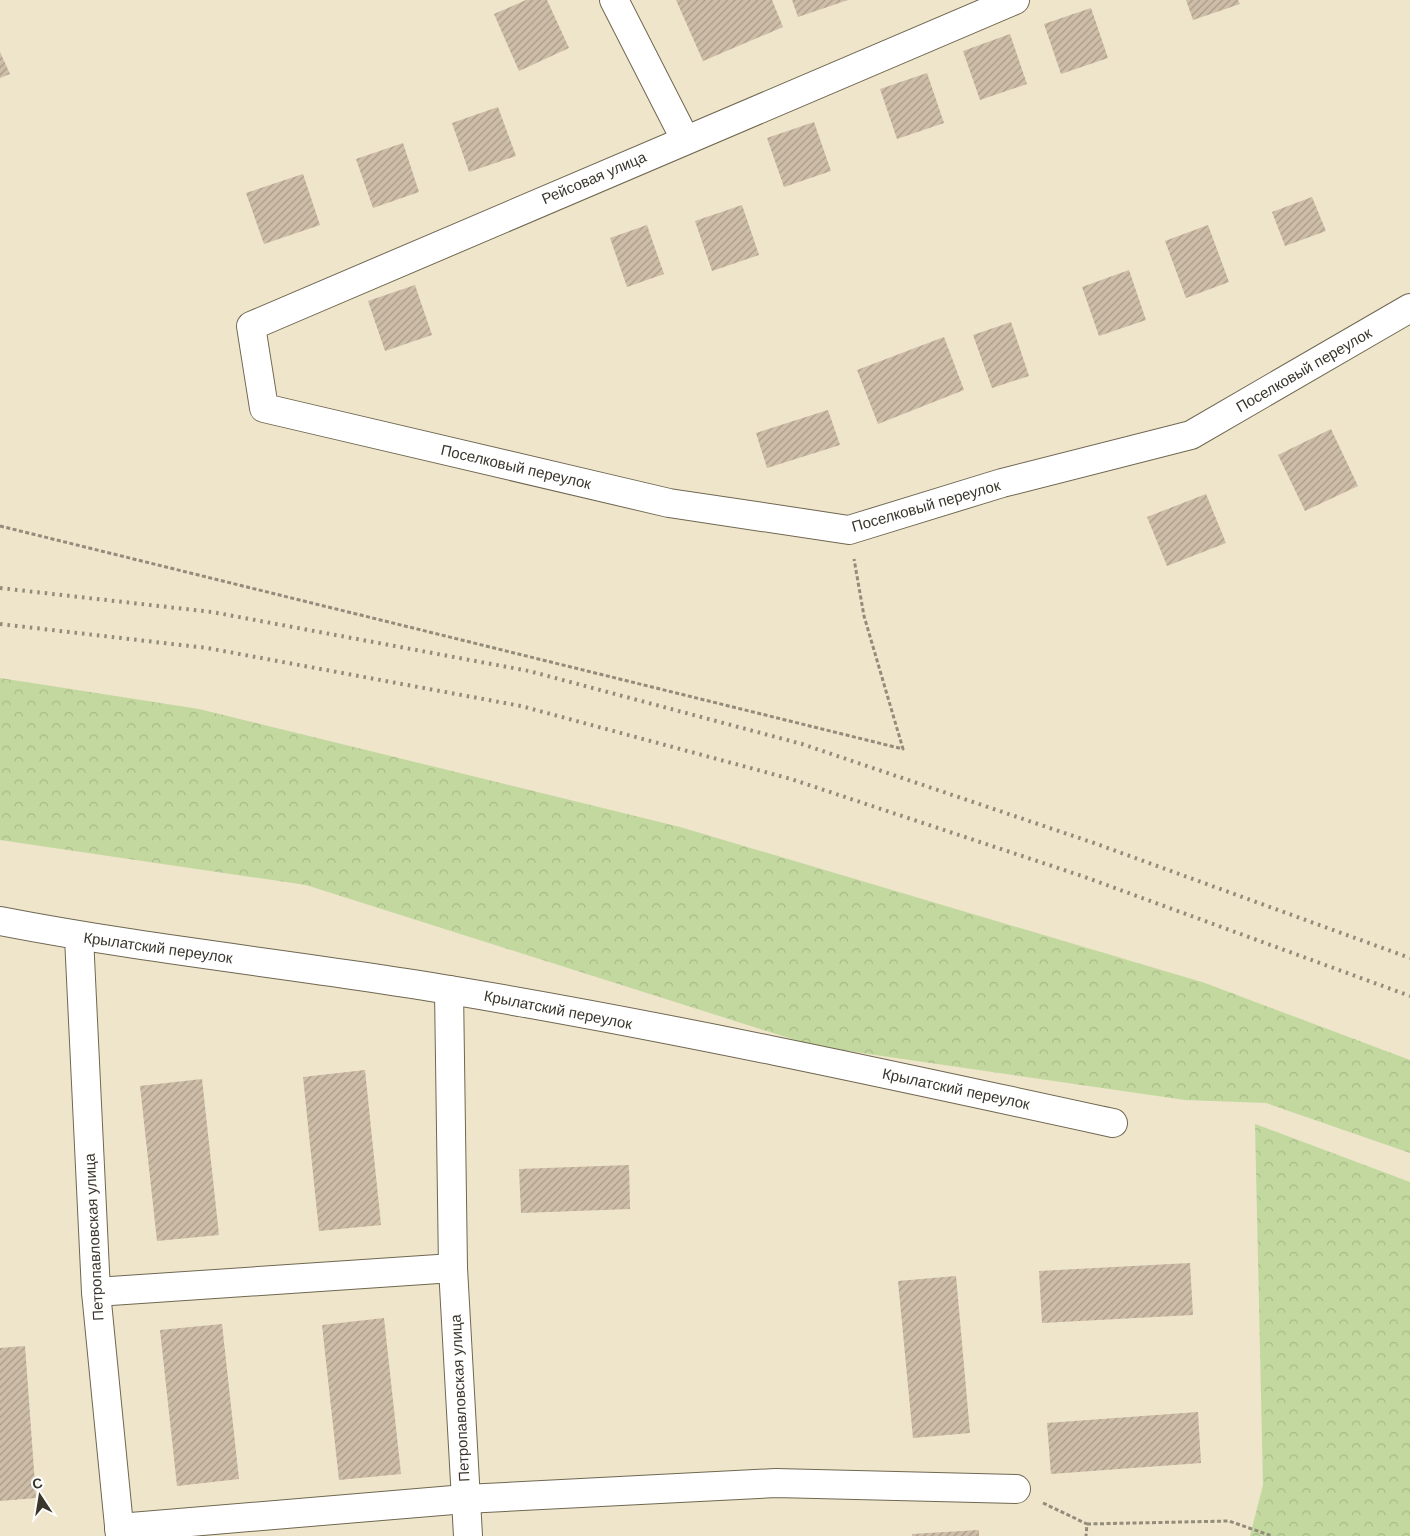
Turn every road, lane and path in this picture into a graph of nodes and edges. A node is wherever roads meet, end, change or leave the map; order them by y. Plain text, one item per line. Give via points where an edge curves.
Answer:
1 (614, 0) edge
2 (1015, 0) edge
3 (685, 139) junction
4 (1410, 308) edge
5 (264, 408) joint
6 (0, 526) edge
7 (848, 530) junction
8 (0, 921) edge
9 (79, 937) junction
10 (449, 990) junction
11 (1113, 1123) dead end
12 (453, 1268) junction
13 (96, 1292) junction
14 (1016, 1489) joint
15 (465, 1499) junction
16 (1087, 1524) junction
17 (119, 1532) edge
18 (468, 1536) edge
19 (1086, 1536) edge
20 (1272, 1536) edge

1 - 3 street
2 - 3 street, Рейсовая улица
3 - 5 street, Рейсовая улица via 251,326
4 - 7 street, Поселковый переулок via 1191,436 1002,483
5 - 7 street, Поселковый переулок via 668,503
6 - 7 path via 903,749 864,616
8 - 9 street, Крылатский переулок
9 - 10 street, Крылатский переулок
9 - 13 street, Петропавловская улица
10 - 11 street, Крылатский переулок via 794,1054
10 - 12 street, Петропавловская улица
12 - 13 street
12 - 15 street, Петропавловская улица
13 - 17 street, Петропавловская улица
14 - 15 street via 776,1483
14 - 16 path
15 - 17 street
15 - 18 street, Петропавловская улица
16 - 19 path
16 - 20 path via 1229,1521

